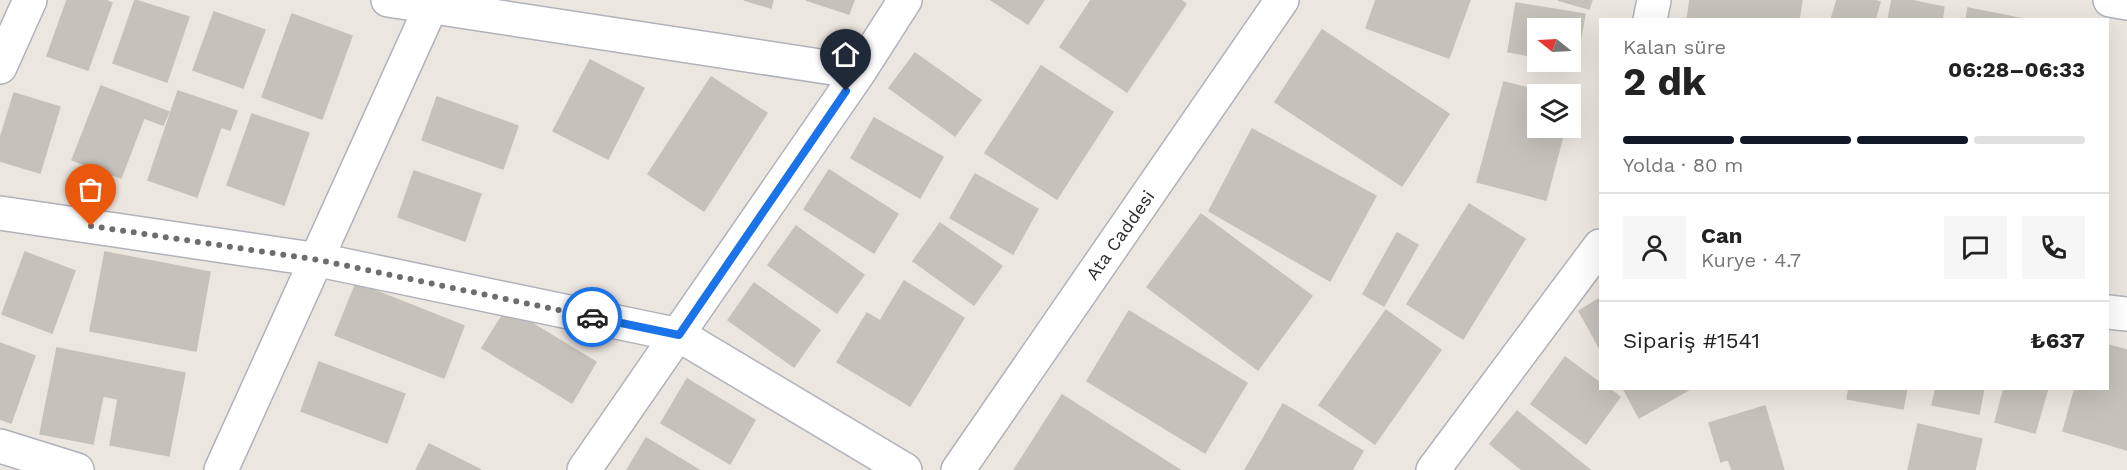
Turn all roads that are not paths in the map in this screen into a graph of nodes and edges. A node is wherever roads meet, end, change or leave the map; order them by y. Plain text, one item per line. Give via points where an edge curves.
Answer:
1 (30, 0) edge
2 (388, 0) edge
3 (905, 0) edge
4 (1282, 0) edge
5 (1654, 0) edge
6 (2110, 0) edge
7 (433, 3) edge
8 (2127, 3) edge
9 (1650, 18) edge
10 (0, 67) edge
11 (859, 72) junction
12 (0, 213) edge
13 (1599, 247) edge
14 (319, 260) junction
15 (2109, 312) edge
16 (2127, 314) edge
17 (679, 335) junction
18 (0, 446) edge
19 (77, 470) edge
20 (221, 470) edge
21 (584, 470) edge
22 (905, 470) edge
23 (958, 470) edge
24 (1433, 470) edge

1 - 10 street
2 - 7 street
3 - 11 street
4 - 23 street, Ata Caddesi
5 - 9 street
6 - 8 street
7 - 11 street
7 - 14 street
11 - 17 street
12 - 14 street
13 - 24 street
14 - 17 street
14 - 20 street
15 - 16 street
17 - 21 street
17 - 22 street
18 - 19 street

